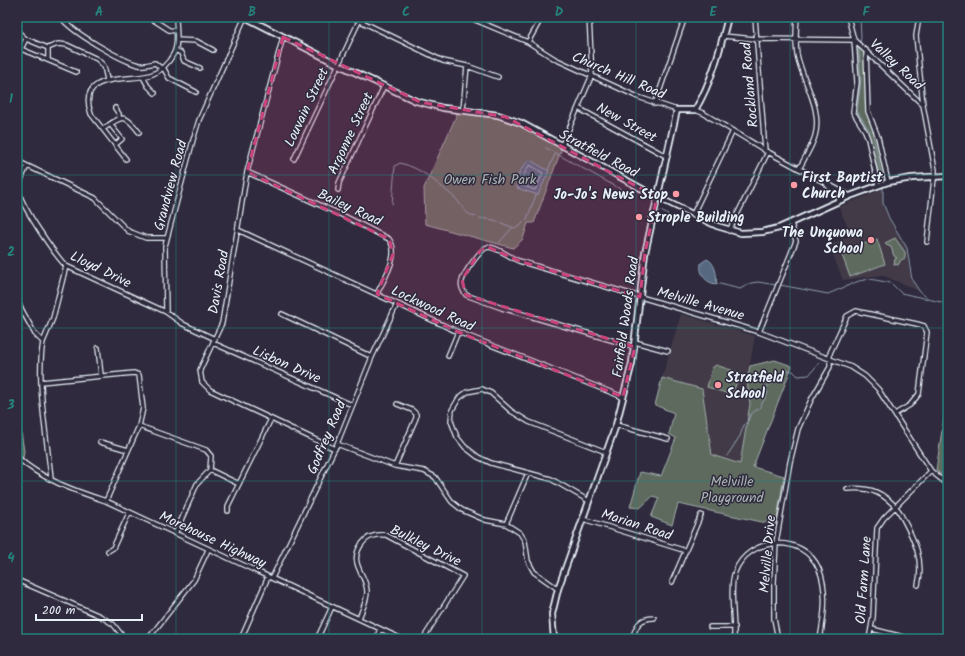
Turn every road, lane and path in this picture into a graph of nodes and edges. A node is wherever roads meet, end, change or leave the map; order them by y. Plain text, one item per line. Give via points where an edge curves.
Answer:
1 (61, 17) edge
2 (149, 17) edge
3 (176, 17) edge
4 (245, 17) edge
5 (352, 17) edge
6 (468, 17) edge
7 (480, 17) edge
8 (542, 17) edge
9 (589, 17) edge
10 (596, 17) edge
11 (685, 17) edge
12 (728, 17) edge
13 (755, 17) edge
14 (797, 17) edge
15 (848, 17) edge
16 (919, 17) edge
17 (360, 19) edge
18 (478, 22) junction
19 (590, 23) junction
20 (17, 30) edge
21 (176, 31) junction
22 (723, 36) junction
23 (283, 37) junction
24 (26, 39) junction
25 (756, 39) junction
26 (796, 39) junction
27 (177, 40) junction
28 (854, 40) junction
29 (528, 42) junction
30 (48, 48) junction
31 (175, 50) junction
32 (213, 50) dead end
33 (866, 50) junction
34 (48, 60) junction
35 (337, 64) junction
36 (467, 66) junction
37 (162, 68) junction
38 (200, 68) dead end
39 (76, 72) dead end
40 (592, 75) junction
41 (143, 77) junction
42 (498, 77) dead end
43 (108, 80) junction
44 (384, 86) junction
45 (196, 92) dead end
46 (155, 93) dead end
47 (656, 104) junction
48 (924, 105) junction
49 (115, 108) dead end
50 (578, 108) junction
51 (463, 110) junction
52 (677, 110) junction
53 (695, 110) junction
54 (119, 117) junction
55 (110, 124) junction
56 (103, 129) junction
57 (733, 131) junction
58 (139, 132) dead end
59 (115, 145) junction
60 (562, 146) junction
61 (767, 152) junction
62 (666, 156) junction
63 (126, 159) dead end
64 (294, 159) dead end
65 (17, 160) edge
66 (27, 166) junction
67 (799, 169) junction
68 (247, 172) junction
69 (934, 176) junction
70 (948, 176) edge
71 (825, 183) junction
72 (883, 184) junction
73 (338, 190) dead end
74 (840, 190) junction
75 (836, 194) junction
76 (657, 196) junction
77 (850, 196) junction
78 (841, 200) junction
79 (693, 214) junction
80 (791, 223) junction
81 (238, 230) junction
82 (729, 231) junction
83 (167, 238) junction
84 (927, 242) dead end
85 (66, 266) junction
86 (377, 294) junction
87 (640, 297) junction
88 (17, 301) edge
89 (397, 304) junction
90 (166, 312) junction
91 (282, 314) dead end
92 (458, 332) junction
93 (759, 332) junction
94 (214, 341) junction
95 (43, 342) junction
96 (635, 344) junction
97 (98, 348) dead end
98 (668, 351) dead end
99 (448, 356) dead end
100 (372, 357) junction
101 (829, 360) junction
102 (101, 375) junction
103 (41, 382) junction
104 (623, 397) junction
105 (397, 404) dead end
106 (352, 405) junction
107 (895, 414) junction
108 (271, 419) junction
109 (616, 425) junction
110 (139, 426) junction
111 (668, 439) dead end
112 (100, 442) dead end
113 (337, 444) junction
114 (335, 449) junction
115 (128, 450) junction
116 (606, 452) junction
117 (17, 457) edge
118 (394, 466) junction
119 (210, 470) junction
120 (931, 471) junction
121 (528, 473) junction
122 (51, 478) junction
123 (239, 484) junction
124 (948, 485) edge
125 (847, 488) dead end
126 (589, 500) junction
127 (106, 502) junction
128 (895, 506) junction
129 (228, 511) dead end
130 (129, 513) junction
131 (701, 515) dead end
132 (583, 519) junction
133 (506, 524) junction
134 (175, 534) junction
135 (776, 543) junction
136 (208, 550) junction
137 (108, 551) dead end
138 (686, 551) junction
139 (270, 578) junction
140 (17, 580) edge
141 (672, 582) dead end
142 (918, 585) dead end
143 (558, 589) junction
144 (332, 607) junction
145 (359, 618) junction
146 (654, 618) dead end
147 (710, 627) dead end
148 (734, 627) junction
149 (380, 629) junction
150 (872, 629) junction
151 (125, 639) edge
152 (148, 639) edge
153 (241, 639) edge
154 (317, 639) edge
155 (376, 639) edge
156 (402, 639) edge
157 (423, 639) edge
158 (554, 639) edge
159 (632, 639) edge
160 (734, 639) edge
161 (778, 639) edge
162 (820, 639) edge
163 (869, 639) edge
164 (911, 639) edge

1 - 37 street via 80,35 123,58 138,64 155,64
2 - 21 street via 169,30
3 - 21 street
4 - 23 main road, Stratfield Road
4 - 83 street, Grandview Road via 199,120
5 - 17 street
6 - 18 street, Church Hill Road
7 - 18 street
8 - 29 street
9 - 19 street
10 - 19 street
11 - 47 street
12 - 22 main road
13 - 25 street, Rockland Road
14 - 26 street
15 - 28 street, Valley Road
16 - 48 street via 916,36
17 - 35 street, Louvain Street
17 - 36 street via 443,61
18 - 29 street, Church Hill Road
19 - 40 street
20 - 24 street
21 - 27 street
22 - 25 street
22 - 53 main road via 710,79
23 - 35 main road, Stratfield Road
23 - 68 street, Davis Road
24 - 30 street
24 - 34 street via 21,48
25 - 26 street
25 - 61 street, Rockland Road
26 - 28 street
26 - 67 street via 800,66 816,108 817,120 815,136
27 - 31 street
27 - 32 street via 196,41
28 - 33 street, Valley Road
28 - 72 street via 856,82 853,112 865,131
29 - 40 street, Church Hill Road via 555,59
30 - 34 street
30 - 43 street via 58,44 67,45 97,59 104,66
31 - 37 street
31 - 38 street via 181,53 184,61
33 - 48 street, Valley Road
33 - 72 street via 868,111 878,138
34 - 39 street
35 - 44 main road, Stratfield Road
35 - 64 street, Louvain Street
36 - 42 street
36 - 51 street
37 - 41 street
37 - 45 street via 169,78
40 - 47 street, Church Hill Road
40 - 50 street
41 - 43 street
41 - 46 street
43 - 56 street via 94,89 89,99 91,114
44 - 51 main road, Stratfield Road via 429,105
44 - 73 street, Argonne Street
47 - 52 street, Church Hill Road
48 - 69 street
49 - 54 street via 120,114
50 - 60 street
50 - 62 street, New Street
51 - 60 main road, Stratfield Road via 506,117
52 - 53 main road, Church Hill Road
52 - 62 main road, Fairfield Woods Road
53 - 57 street, Church Hill Road
54 - 55 street
54 - 58 street via 130,120
55 - 56 street
55 - 59 street via 122,139
56 - 59 street
57 - 61 street, Church Hill Road
57 - 79 street
59 - 63 street
60 - 76 main road, Stratfield Road
61 - 67 street, Church Hill Road
61 - 82 street
62 - 76 main road, Fairfield Woods Road
65 - 66 street
66 - 83 street via 95,198 128,231 146,238
66 - 85 street, Lloyd Drive via 20,182 21,198 59,260
67 - 71 street, Church Hill Road
68 - 81 street, Davis Road
68 - 86 street, Bailey Road via 389,239 394,254
69 - 70 main road, Stratfield Road
69 - 72 main road, Stratfield Road
69 - 84 street
71 - 74 street, Church Hill Road
71 - 75 street, Church Hill Road
72 - 77 main road, Stratfield Road
74 - 75 street
74 - 77 street, Church Hill Road
75 - 78 street, Church Hill Road
76 - 79 main road, Stratfield Road
76 - 87 main road, Fairfield Woods Road via 645,253
77 - 78 main road, Stratfield Road
78 - 80 main road, Stratfield Road
79 - 82 main road, Stratfield Road
80 - 82 main road, Stratfield Road via 762,232
80 - 93 street via 796,241
81 - 86 street, Lockwood Road
81 - 94 street, Davis Road via 224,316
83 - 90 street, Grandview Road via 164,253
85 - 90 street, Lloyd Drive
85 - 95 street via 53,318
86 - 89 street, Lockwood Road
87 - 93 street, Melville Avenue
87 - 96 main road, Fairfield Woods Road
87 - 96 street, Melville Avenue via 519,260 488,247 480,251 462,280 466,295 502,308
88 - 95 street
89 - 92 street, Lockwood Road
89 - 100 street, Godfrey Road
90 - 94 street
91 - 100 street
92 - 99 street
92 - 104 street, Lockwood Road
93 - 101 street, Melville Avenue
94 - 106 street, Lisbon Drive
94 - 108 street, Davis Road via 200,370 200,379 204,385
95 - 103 street via 40,359
96 - 98 street, Melville Avenue
96 - 104 main road, Fairfield Woods Road
97 - 102 street
100 - 106 street, Godfrey Road
101 - 107 street, Melville Avenue via 851,367 865,376 878,388
101 - 107 street, Melville Drive via 850,312 856,311 924,326 926,332 919,394 910,405
101 - 135 street, Melville Drive via 830,367 810,400 798,430
102 - 103 street
102 - 110 street via 139,375 143,408
103 - 122 street
104 - 109 main road, Fairfield Woods Road
105 - 118 street via 412,410 416,418
106 - 113 street, Godfrey Road
107 - 120 street, Melville Avenue
108 - 114 street, Davis Road
108 - 123 street
109 - 111 street
109 - 116 main road, Fairfield Woods Road
110 - 115 street
110 - 119 street via 206,450 211,456
112 - 115 street
113 - 114 street, Godfrey Road
113 - 118 street
114 - 139 street, Godfrey Road
115 - 127 street
116 - 121 street via 529,422 482,389 467,392 454,405 451,422 454,432 465,447 484,461
116 - 126 main road, Fairfield Woods Road
117 - 122 street, Morehouse Highway via 29,467
118 - 133 street via 424,471 435,477 452,502 462,510 485,520
119 - 123 street
119 - 134 street via 197,484
120 - 124 street, Melville Avenue
120 - 128 street, Old Farm Lane
121 - 126 street via 551,479
121 - 133 street
122 - 127 street, Morehouse Highway
123 - 129 street
125 - 128 street via 864,487 873,490
126 - 132 main road, Fairfield Woods Road
127 - 130 street, Morehouse Highway
128 - 142 street via 920,555
128 - 150 street, Old Farm Lane via 878,528
130 - 134 street, Morehouse Highway
130 - 137 street via 113,548
131 - 138 street
132 - 138 street, Marian Road
132 - 143 main road, Fairfield Woods Road
133 - 143 street via 520,533 525,541 528,561 534,572
134 - 136 street, Morehouse Highway
135 - 148 street via 764,545 751,552 736,568 733,579
135 - 161 street, Melville Drive via 774,619
135 - 162 street via 801,549 811,557 819,570 825,610
136 - 139 street, Morehouse Highway
136 - 152 street via 194,580
138 - 141 street
139 - 144 street, Morehouse Highway
139 - 153 street, Godfrey Road
140 - 151 street via 100,616 112,624
143 - 158 main road, Fairfield Woods Road via 552,614
144 - 145 street, Morehouse Highway
144 - 154 street
145 - 149 street, Morehouse Highway
145 - 157 street, Bulkley Drive via 367,590 356,563 357,556 363,542 369,537 386,535 463,576
146 - 159 street via 642,619 636,626
147 - 148 street
148 - 160 street
149 - 155 street
149 - 156 street, Morehouse Highway
150 - 163 street, Old Farm Lane
150 - 164 street

